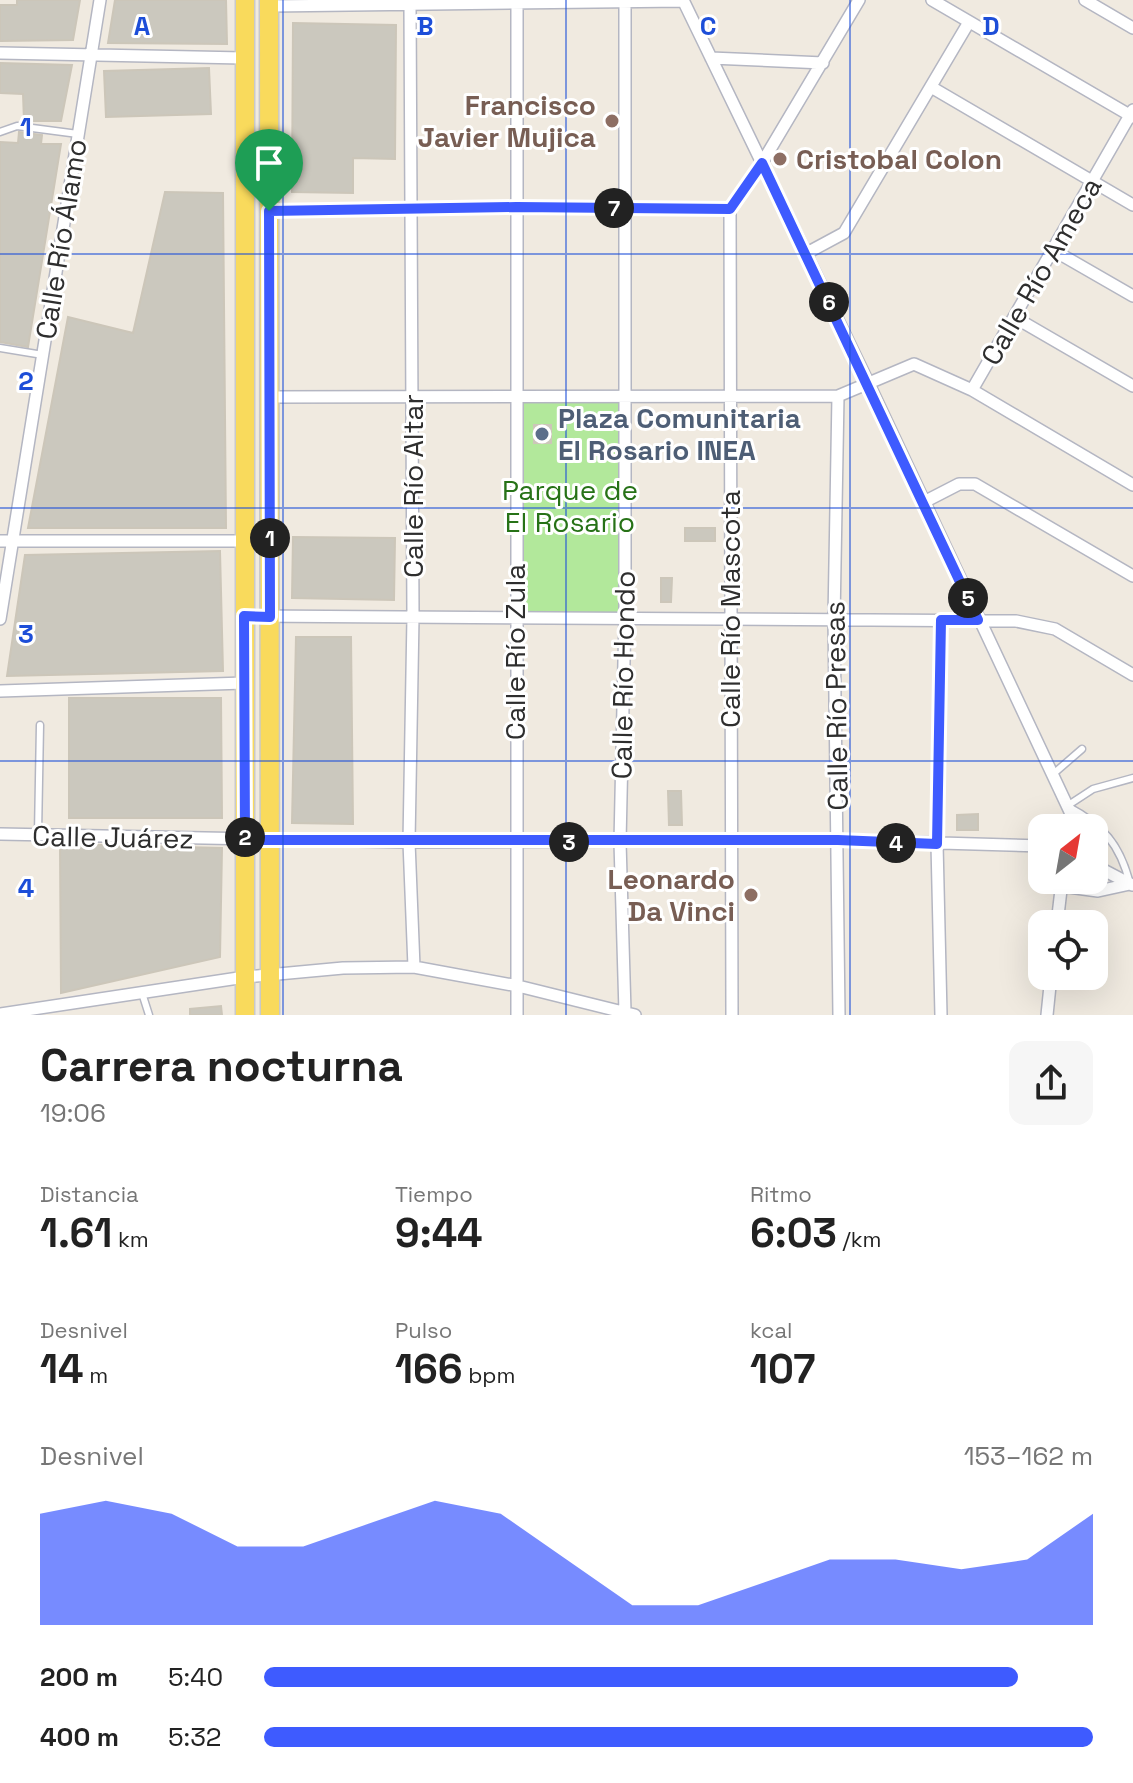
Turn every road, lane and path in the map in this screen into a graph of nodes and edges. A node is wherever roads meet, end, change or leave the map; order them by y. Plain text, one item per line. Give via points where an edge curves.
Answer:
1 (100, 0) edge
2 (859, 0) edge
3 (932, 0) edge
4 (1085, 0) edge
5 (683, 1) edge
6 (517, 2) edge
7 (625, 2) junction
8 (245, 3) edge
9 (270, 3) edge
10 (410, 5) junction
11 (969, 22) junction
12 (1133, 28) edge
13 (0, 53) edge
14 (91, 56) junction
15 (243, 58) junction
16 (711, 58) junction
17 (823, 63) junction
18 (269, 70) junction
19 (931, 87) junction
20 (1132, 114) edge
21 (0, 132) edge
22 (78, 134) junction
23 (762, 163) junction
24 (1092, 181) junction
25 (1133, 205) edge
26 (516, 207) junction
27 (625, 208) junction
28 (411, 209) junction
29 (730, 209) junction
30 (269, 211) junction
31 (1053, 250) junction
32 (805, 254) junction
33 (1133, 296) edge
34 (1014, 317) junction
35 (0, 348) edge
36 (43, 355) junction
37 (868, 382) junction
38 (1133, 386) edge
39 (972, 390) junction
40 (625, 396) junction
41 (730, 396) junction
42 (838, 396) junction
43 (270, 397) junction
44 (412, 397) junction
45 (515, 397) junction
46 (1133, 485) edge
47 (924, 502) junction
48 (6, 541) edge
49 (243, 541) junction
50 (1133, 576) edge
51 (244, 616) junction
52 (625, 616) junction
53 (731, 616) junction
54 (270, 617) junction
55 (413, 617) junction
56 (514, 617) junction
57 (0, 619) edge
58 (834, 619) junction
59 (941, 620) junction
60 (978, 620) junction
61 (1133, 675) edge
62 (244, 683) junction
63 (0, 691) edge
64 (40, 725) dead end
65 (1082, 749) dead end
66 (1052, 775) junction
67 (1133, 778) edge
68 (1067, 806) junction
69 (1071, 814) edge
70 (0, 834) edge
71 (38, 835) junction
72 (270, 838) junction
73 (245, 840) junction
74 (730, 840) junction
75 (838, 840) junction
76 (409, 842) junction
77 (517, 842) junction
78 (620, 842) junction
79 (937, 844) junction
80 (1028, 846) edge
81 (1108, 872) edge
82 (1132, 885) edge
83 (1108, 889) edge
84 (414, 967) junction
85 (269, 976) junction
86 (245, 977) junction
87 (518, 986) junction
88 (1050, 990) edge
89 (142, 993) junction
90 (592, 1010) edge
91 (0, 1014) edge
92 (630, 1014) edge
93 (149, 1015) edge
94 (245, 1015) edge
95 (270, 1015) edge
96 (517, 1015) edge
97 (732, 1015) edge
98 (839, 1015) edge
99 (941, 1015) edge
100 (1047, 1015) edge

1 - 14 street, Calle Río Álamo
2 - 17 street
3 - 11 street
4 - 12 street
5 - 7 street
5 - 16 street
6 - 7 street
6 - 10 street
6 - 26 street, Calle Río Zula
7 - 27 street, Calle Río Hondo
8 - 15 main road
8 - 18 main road
9 - 10 street
9 - 18 main road
10 - 28 street, Calle Río Altar
11 - 19 street
11 - 20 street
13 - 14 street
14 - 15 street
14 - 22 street, Calle Río Álamo
15 - 49 main road
16 - 17 street
16 - 23 street
17 - 23 street
18 - 30 main road
19 - 24 street
19 - 32 street via 844,233
20 - 24 street, Calle Río Ameca
21 - 22 lane via 17,126
22 - 36 street, Calle Río Álamo
23 - 29 street
23 - 32 street
24 - 25 street
24 - 31 street, Calle Río Ameca
26 - 27 street
26 - 28 street
26 - 45 street, Calle Río Zula
27 - 29 street
27 - 40 street, Calle Río Hondo
28 - 30 street
28 - 44 street, Calle Río Altar
29 - 41 street, Calle Río Mascota
30 - 43 main road
31 - 33 street
31 - 34 street, Calle Río Ameca
32 - 37 street
34 - 38 street
34 - 39 street, Calle Río Ameca
35 - 36 lane
36 - 48 street, Calle Río Álamo
37 - 39 street via 914,364
37 - 42 street
37 - 47 street
39 - 46 street
40 - 41 street
40 - 45 street
40 - 52 street, Calle Río Hondo
41 - 42 street
41 - 53 street, Calle Río Mascota
42 - 58 street, Calle Río Presas
43 - 44 street
43 - 54 main road
44 - 45 street
44 - 55 street, Calle Río Altar
45 - 56 street, Calle Río Zula
47 - 50 street via 959,484 975,484
47 - 60 street
48 - 49 street
48 - 57 street, Calle Río Álamo
49 - 51 main road
51 - 54 street
51 - 62 main road
52 - 53 street
52 - 56 street
52 - 78 street, Calle Río Hondo
53 - 58 street
53 - 74 street, Calle Río Mascota
54 - 55 street
54 - 72 main road
55 - 56 street
55 - 76 street, Calle Río Altar
56 - 77 street, Calle Río Zula
58 - 59 street
58 - 75 street, Calle Río Presas
59 - 60 street
59 - 79 street
60 - 61 street via 1055,629
60 - 66 street
62 - 63 street
62 - 73 main road
64 - 71 lane
65 - 66 lane
66 - 68 street
67 - 68 lane via 1093,789
68 - 69 street
68 - 82 lane via 1109,833
70 - 71 street, Calle Juárez
71 - 73 street, Calle Juárez
72 - 73 street, Calle Juárez
72 - 76 street, Calle Juárez
72 - 85 main road
73 - 86 main road
74 - 75 street, Calle Juárez
74 - 78 street, Calle Juárez
74 - 97 street, Calle Río Mascota
75 - 79 street, Calle Juárez
75 - 98 street, Calle Río Presas
76 - 77 street, Calle Juárez
76 - 84 street, Calle Río Altar
77 - 78 street, Calle Juárez
77 - 87 street, Calle Río Zula
78 - 92 street, Calle Río Hondo
79 - 80 street, Calle Juárez
79 - 99 street
81 - 82 street
82 - 83 street
84 - 85 street
84 - 87 street
85 - 86 street
85 - 95 main road
86 - 89 street
86 - 94 main road
87 - 90 street
87 - 96 street, Calle Río Zula
88 - 100 street
89 - 91 street
89 - 93 lane
90 - 92 street

